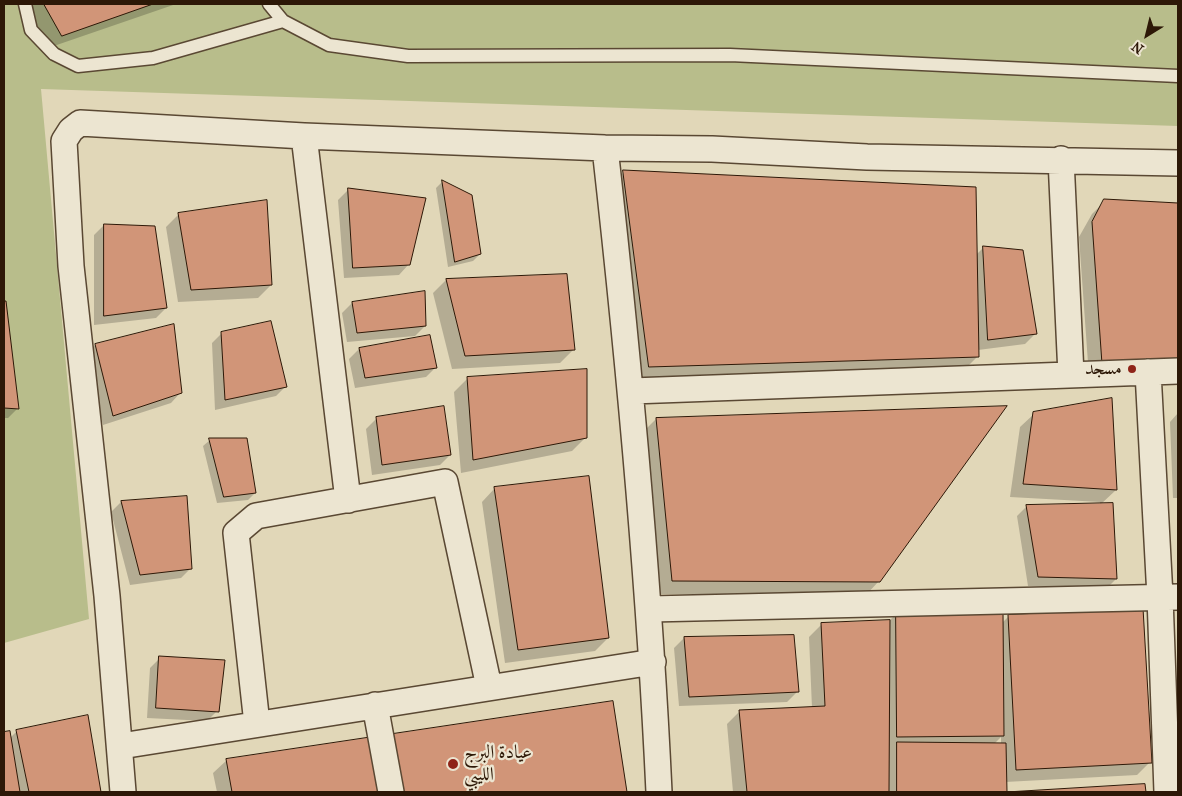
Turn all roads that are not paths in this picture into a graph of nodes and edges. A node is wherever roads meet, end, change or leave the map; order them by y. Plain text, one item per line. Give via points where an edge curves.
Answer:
1 (25, 4) edge
2 (269, 4) edge
3 (284, 21) junction
4 (1178, 76) edge
5 (304, 136) junction
6 (605, 148) junction
7 (1061, 159) junction
8 (1178, 163) edge
9 (1178, 371) edge
10 (1148, 372) junction
11 (1071, 375) junction
12 (632, 391) junction
13 (348, 500) junction
14 (1169, 597) edge
15 (650, 609) junction
16 (653, 662) junction
17 (489, 687) junction
18 (375, 705) junction
19 (257, 724) junction
20 (121, 746) junction
21 (123, 792) edge
22 (391, 792) edge
23 (659, 792) edge
24 (1167, 792) edge

1 - 3 lane via 32,30 54,54 78,66 153,58
2 - 3 lane
3 - 4 lane via 329,45 408,56 740,55
5 - 6 street
5 - 13 street
5 - 20 street via 80,123 64,141 72,266
6 - 7 street via 712,148 867,157
6 - 12 street
7 - 8 street
7 - 11 street
9 - 10 street
10 - 11 street
10 - 14 street
11 - 12 street
12 - 15 street
13 - 17 street via 445,482
13 - 19 street via 256,516 236,533
14 - 15 street
14 - 24 street
15 - 16 street
16 - 17 street
16 - 23 street
17 - 18 street
18 - 19 street
18 - 22 street
19 - 20 street
20 - 21 street

